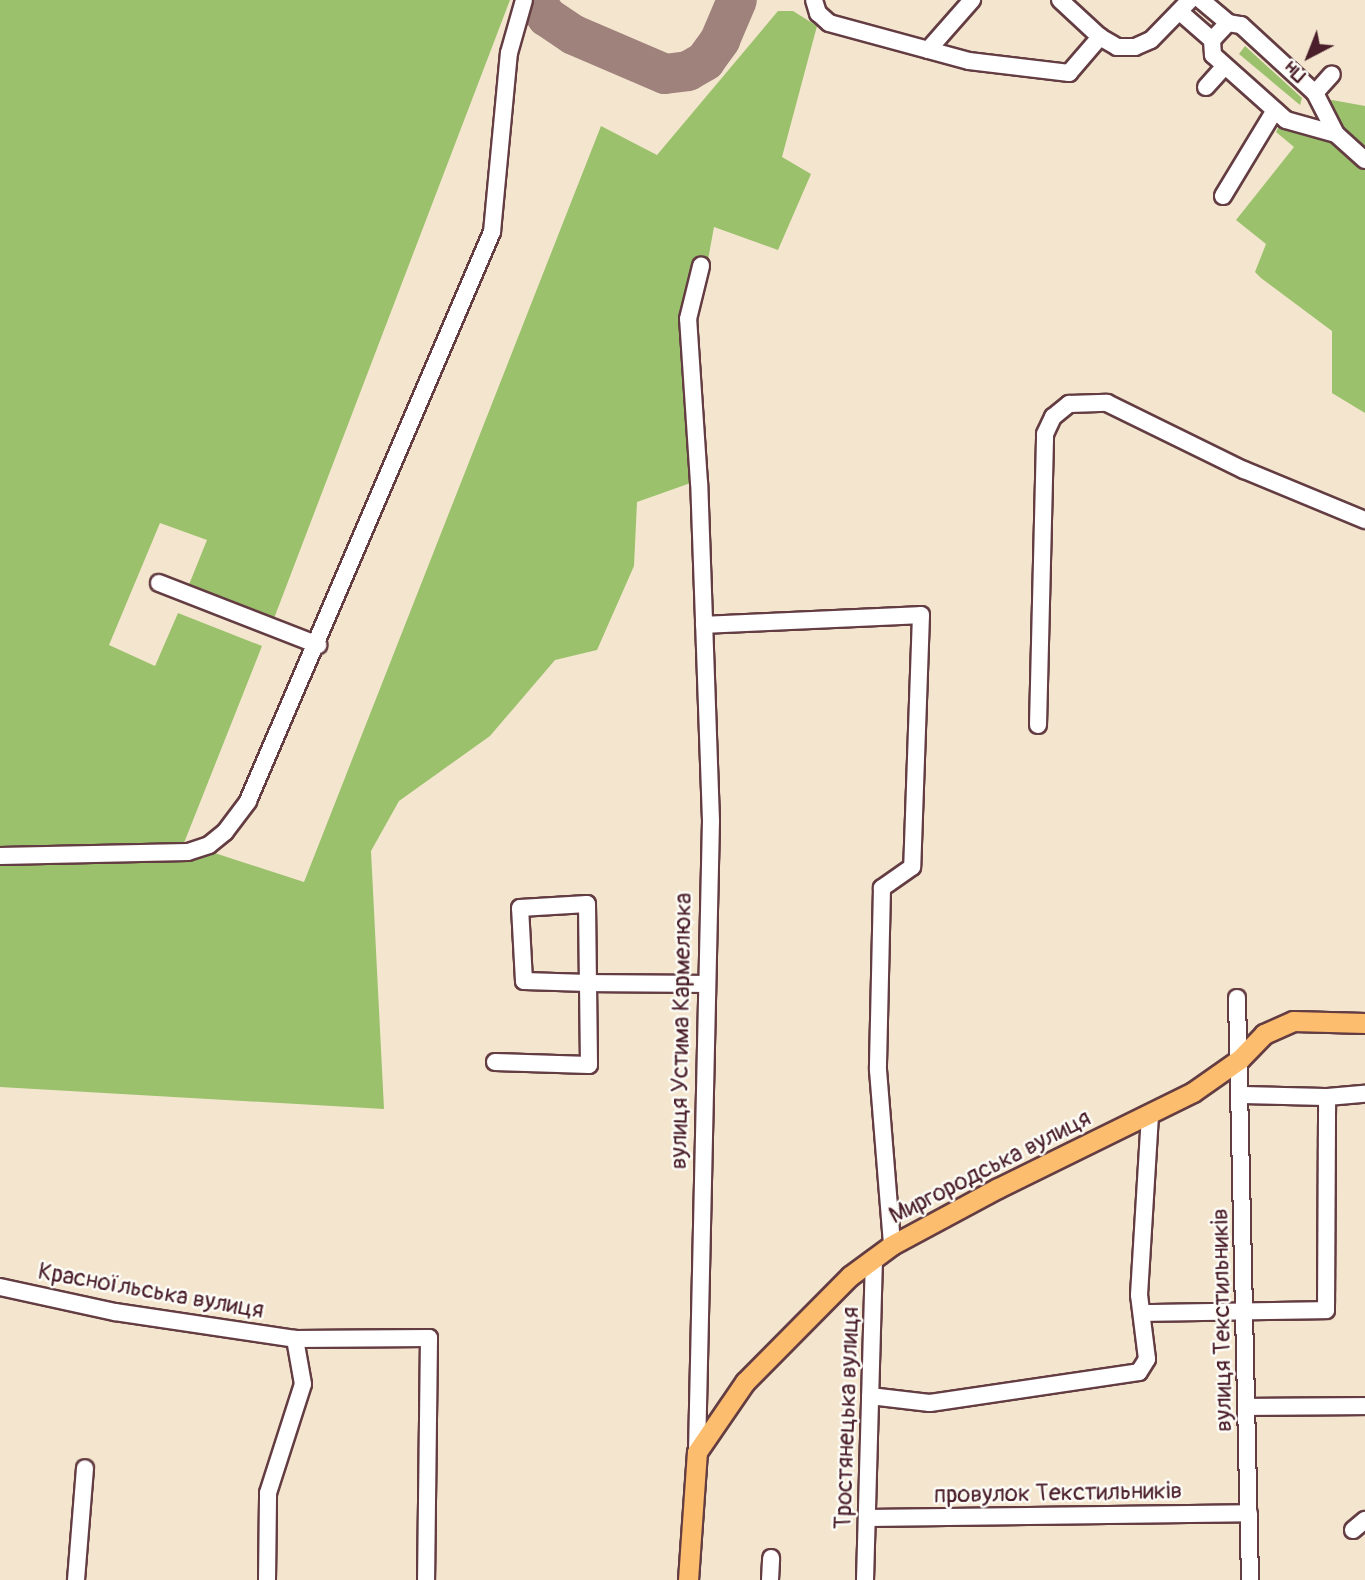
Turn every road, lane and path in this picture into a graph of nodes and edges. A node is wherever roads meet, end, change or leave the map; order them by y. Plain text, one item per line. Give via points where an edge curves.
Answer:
1 (524, 0) edge
2 (814, 0) edge
3 (972, 0) edge
4 (1060, 0) edge
5 (1201, 0) edge
6 (1185, 6) edge
7 (1228, 23) junction
8 (1100, 37) junction
9 (1212, 40) junction
10 (929, 50) junction
11 (1225, 66) junction
12 (1332, 75) dead end
13 (1206, 88) dead end
14 (1315, 93) junction
15 (1275, 110) junction
16 (1336, 134) junction
17 (1365, 160) edge
18 (1223, 196) dead end
19 (701, 266) dead end
20 (1365, 520) edge
21 (159, 583) dead end
22 (704, 625) junction
23 (318, 645) junction
24 (1038, 725) dead end
25 (0, 856) edge
26 (588, 983) junction
27 (705, 984) junction
28 (1237, 998) dead end
29 (1365, 1023) edge
30 (1240, 1059) junction
31 (495, 1062) dead end
32 (1365, 1094) edge
33 (1241, 1095) junction
34 (1327, 1097) junction
35 (1150, 1113) junction
36 (892, 1245) junction
37 (874, 1258) junction
38 (0, 1287) edge
39 (1144, 1313) junction
40 (1245, 1313) junction
41 (295, 1339) junction
42 (870, 1396) junction
43 (1365, 1406) edge
44 (1247, 1407) junction
45 (697, 1452) junction
46 (85, 1468) dead end
47 (1249, 1513) junction
48 (867, 1518) junction
49 (1365, 1520) edge
50 (1365, 1530) edge
51 (771, 1558) dead end
52 (76, 1580) edge
53 (267, 1580) edge
54 (426, 1580) edge
55 (688, 1580) edge
56 (770, 1580) edge
57 (865, 1580) edge
58 (1250, 1580) edge

1 - 23 street via 509,53 492,232
2 - 10 street via 818,13 829,23
3 - 10 street
4 - 8 street
5 - 7 street
6 - 8 street via 1151,40 1135,47 1117,47
6 - 9 street
7 - 9 street
7 - 14 street via 1241,25
8 - 10 street via 1069,73 996,66
9 - 11 street via 1210,50
11 - 13 street
11 - 15 street
12 - 14 street
14 - 16 street
15 - 16 street via 1286,120
15 - 18 street
16 - 17 street
19 - 22 street, вулиця Устима Кармелюка via 688,319
20 - 24 street via 1244,470 1107,403 1069,404 1053,417 1045,435
21 - 23 street
22 - 27 street, вулиця Устима Кармелюка via 711,821
22 - 36 street via 921,615 912,867 881,888 878,1070
23 - 25 street via 248,801 209,845 164,853
26 - 26 street via 587,904 520,908 524,981
26 - 27 street
26 - 31 street via 589,1065
27 - 45 street, вулиця Устима Кармелюка
28 - 30 street, вулиця Текстильників
29 - 30 main road, Миргородська вулиця via 1293,1021 1264,1034
30 - 33 street, вулиця Текстильників
30 - 35 main road, Миргородська вулиця
32 - 34 street
33 - 34 street
33 - 40 street, вулиця Текстильників
34 - 40 street via 1325,1310
35 - 36 main road, Миргородська вулиця
35 - 39 street via 1139,1295
36 - 37 main road, Миргородська вулиця
37 - 42 street, Тростянецька вулиця
37 - 45 main road, Миргородська вулиця via 780,1343 745,1382
38 - 41 street, Красноїльська вулиця via 115,1311
39 - 40 street
39 - 42 street via 1147,1359 1139,1372 930,1403
40 - 44 street, вулиця Текстильників
41 - 53 street via 303,1384 268,1493
41 - 54 street, Красноїльська вулиця via 429,1338
42 - 48 street, Тростянецька вулиця
43 - 44 street
44 - 47 street, вулиця Текстильників
45 - 55 main road, вулиця Устима Кармелюка
46 - 52 street
47 - 48 street, провулок Текстильників
47 - 58 street, вулиця Текстильників
48 - 57 street, Тростянецька вулиця
49 - 50 street via 1353,1530
51 - 56 street

